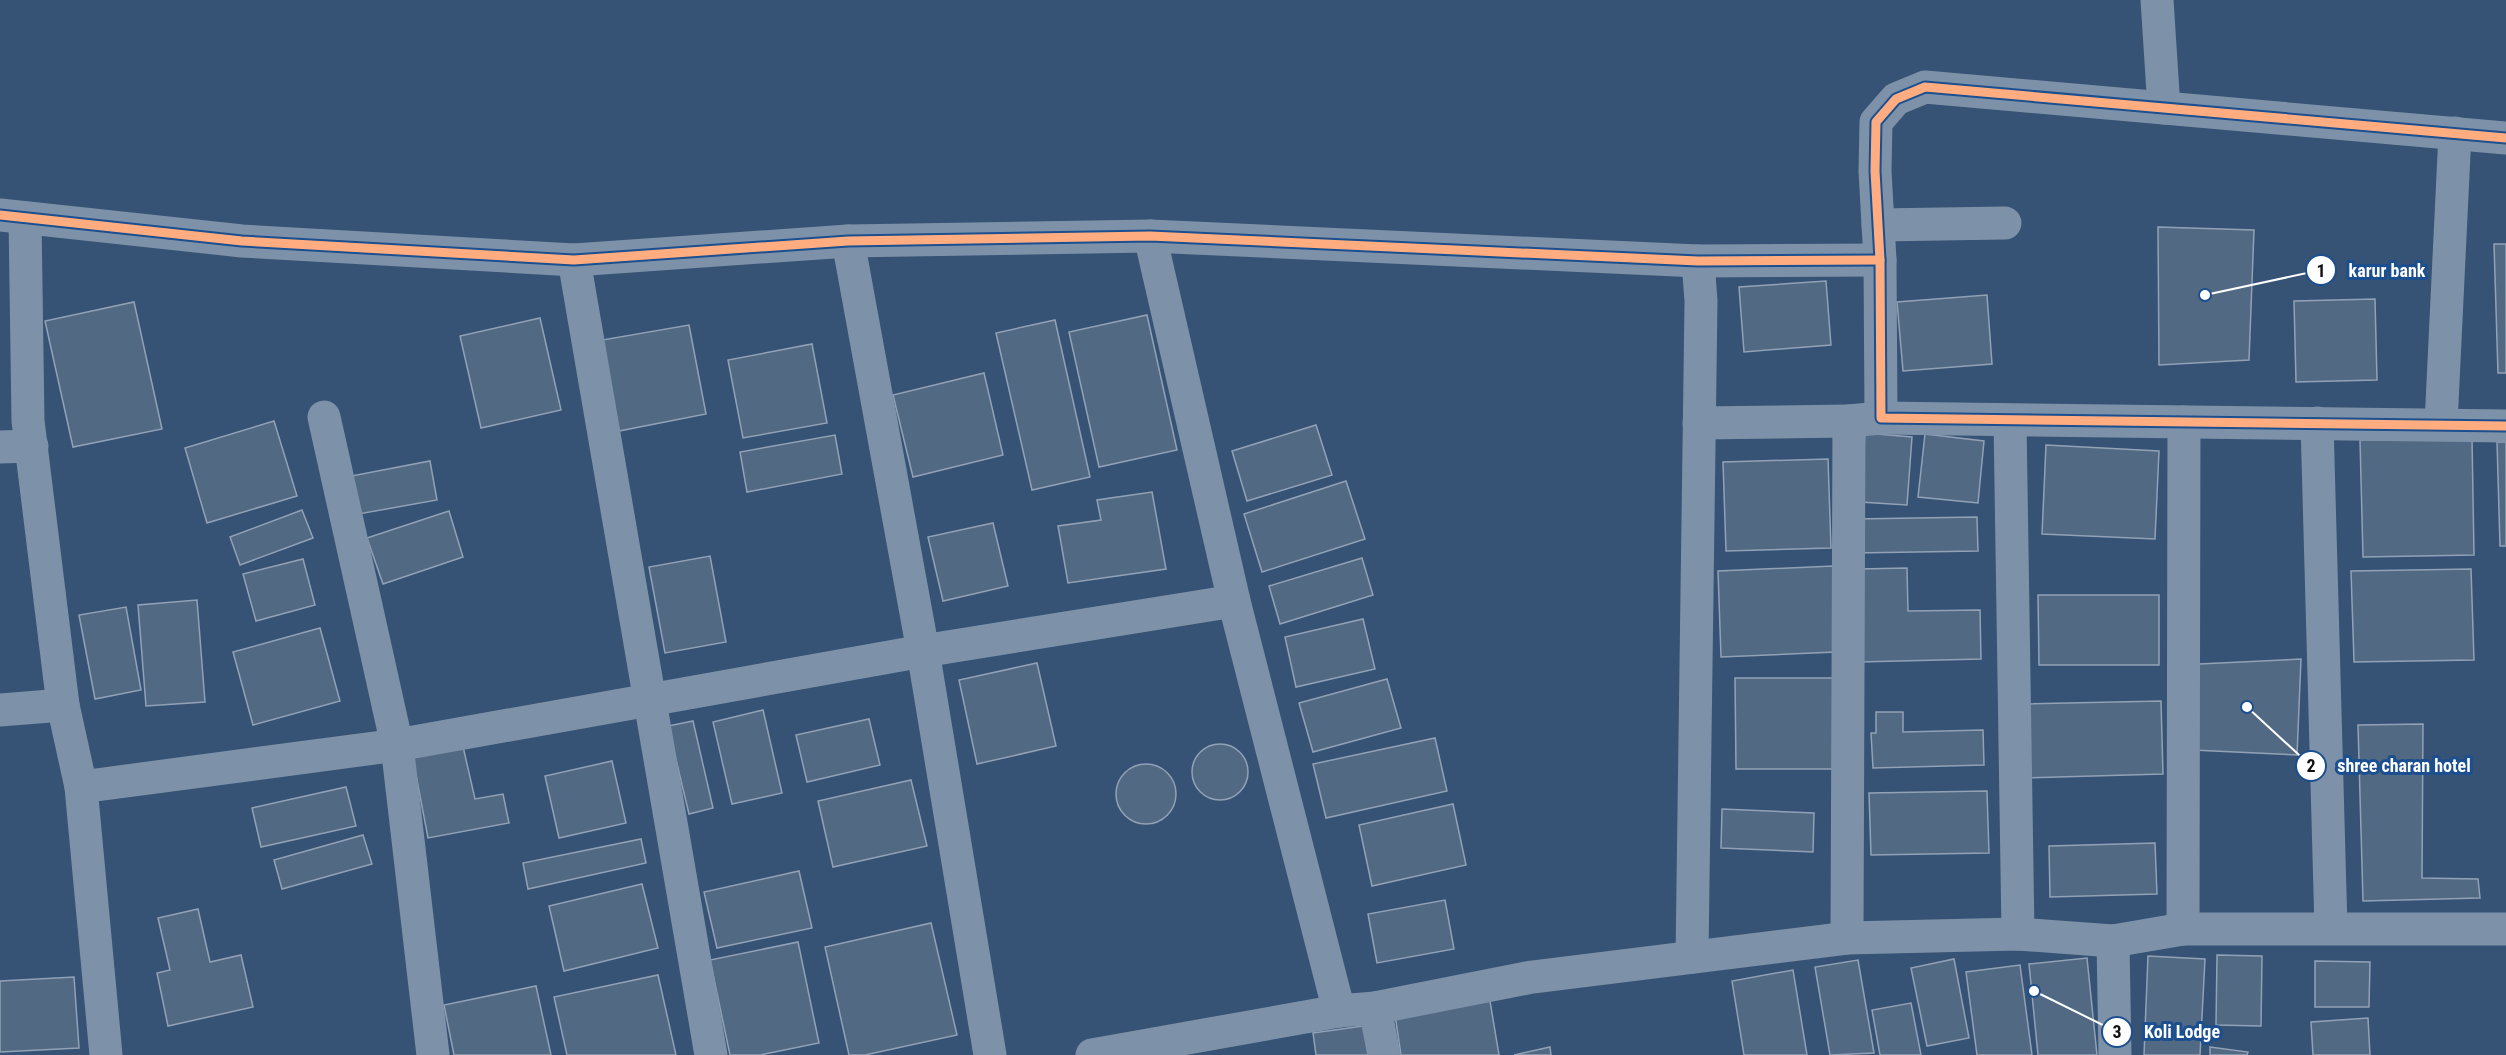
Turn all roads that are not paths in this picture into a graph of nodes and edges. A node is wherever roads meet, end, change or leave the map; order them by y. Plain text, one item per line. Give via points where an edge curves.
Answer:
1 (2157, 0) edge
2 (2164, 108) junction
3 (2455, 133) junction
4 (2506, 138) edge
5 (12, 216) edge
6 (2005, 223) dead end
7 (1878, 225) junction
8 (1150, 236) junction
9 (848, 241) junction
10 (574, 260) junction
11 (1880, 260) junction
12 (1698, 261) junction
13 (324, 417) dead end
14 (1881, 418) junction
15 (1849, 421) junction
16 (2010, 421) junction
17 (2184, 422) junction
18 (1699, 423) junction
19 (2317, 423) junction
20 (2440, 424) junction
21 (2506, 426) edge
22 (32, 446) junction
23 (0, 447) edge
24 (1234, 601) junction
25 (923, 651) junction
26 (651, 698) junction
27 (63, 705) junction
28 (0, 710) edge
29 (398, 745) junction
30 (81, 788) junction
31 (2183, 928) junction
32 (2331, 928) junction
33 (2506, 929) edge
34 (2018, 934) junction
35 (1847, 938) junction
36 (2113, 941) junction
37 (1692, 957) junction
38 (1375, 1008) junction
39 (1339, 1011) junction
40 (105, 1055) edge
41 (433, 1055) edge
42 (711, 1055) edge
43 (990, 1055) edge
44 (1092, 1055) edge
45 (1384, 1055) edge
46 (2115, 1055) edge

1 - 2 street
2 - 3 street
2 - 7 street via 1925,87 1896,99 1876,122
3 - 4 street
3 - 20 street
5 - 10 street via 242,241
5 - 22 street
6 - 7 street
7 - 11 street
8 - 9 street
8 - 12 street
8 - 24 street
9 - 10 street
9 - 25 street
10 - 26 street
11 - 12 street
11 - 14 street
12 - 18 street
13 - 29 street
14 - 15 street
14 - 16 street
15 - 18 street
15 - 35 street
16 - 17 street
16 - 34 street
17 - 19 street
17 - 31 street
18 - 37 street
19 - 20 street
19 - 32 street
20 - 21 street
22 - 23 street
22 - 27 street
24 - 25 street
24 - 39 street
25 - 26 street
25 - 43 street
26 - 29 street
26 - 42 street
27 - 28 street
27 - 30 street
29 - 30 street
29 - 41 street
30 - 40 street
31 - 32 street
31 - 36 street
32 - 33 street
34 - 35 street
34 - 36 street
35 - 37 street
36 - 46 street
37 - 38 street via 1532,977
38 - 39 street
38 - 45 street
39 - 44 street

